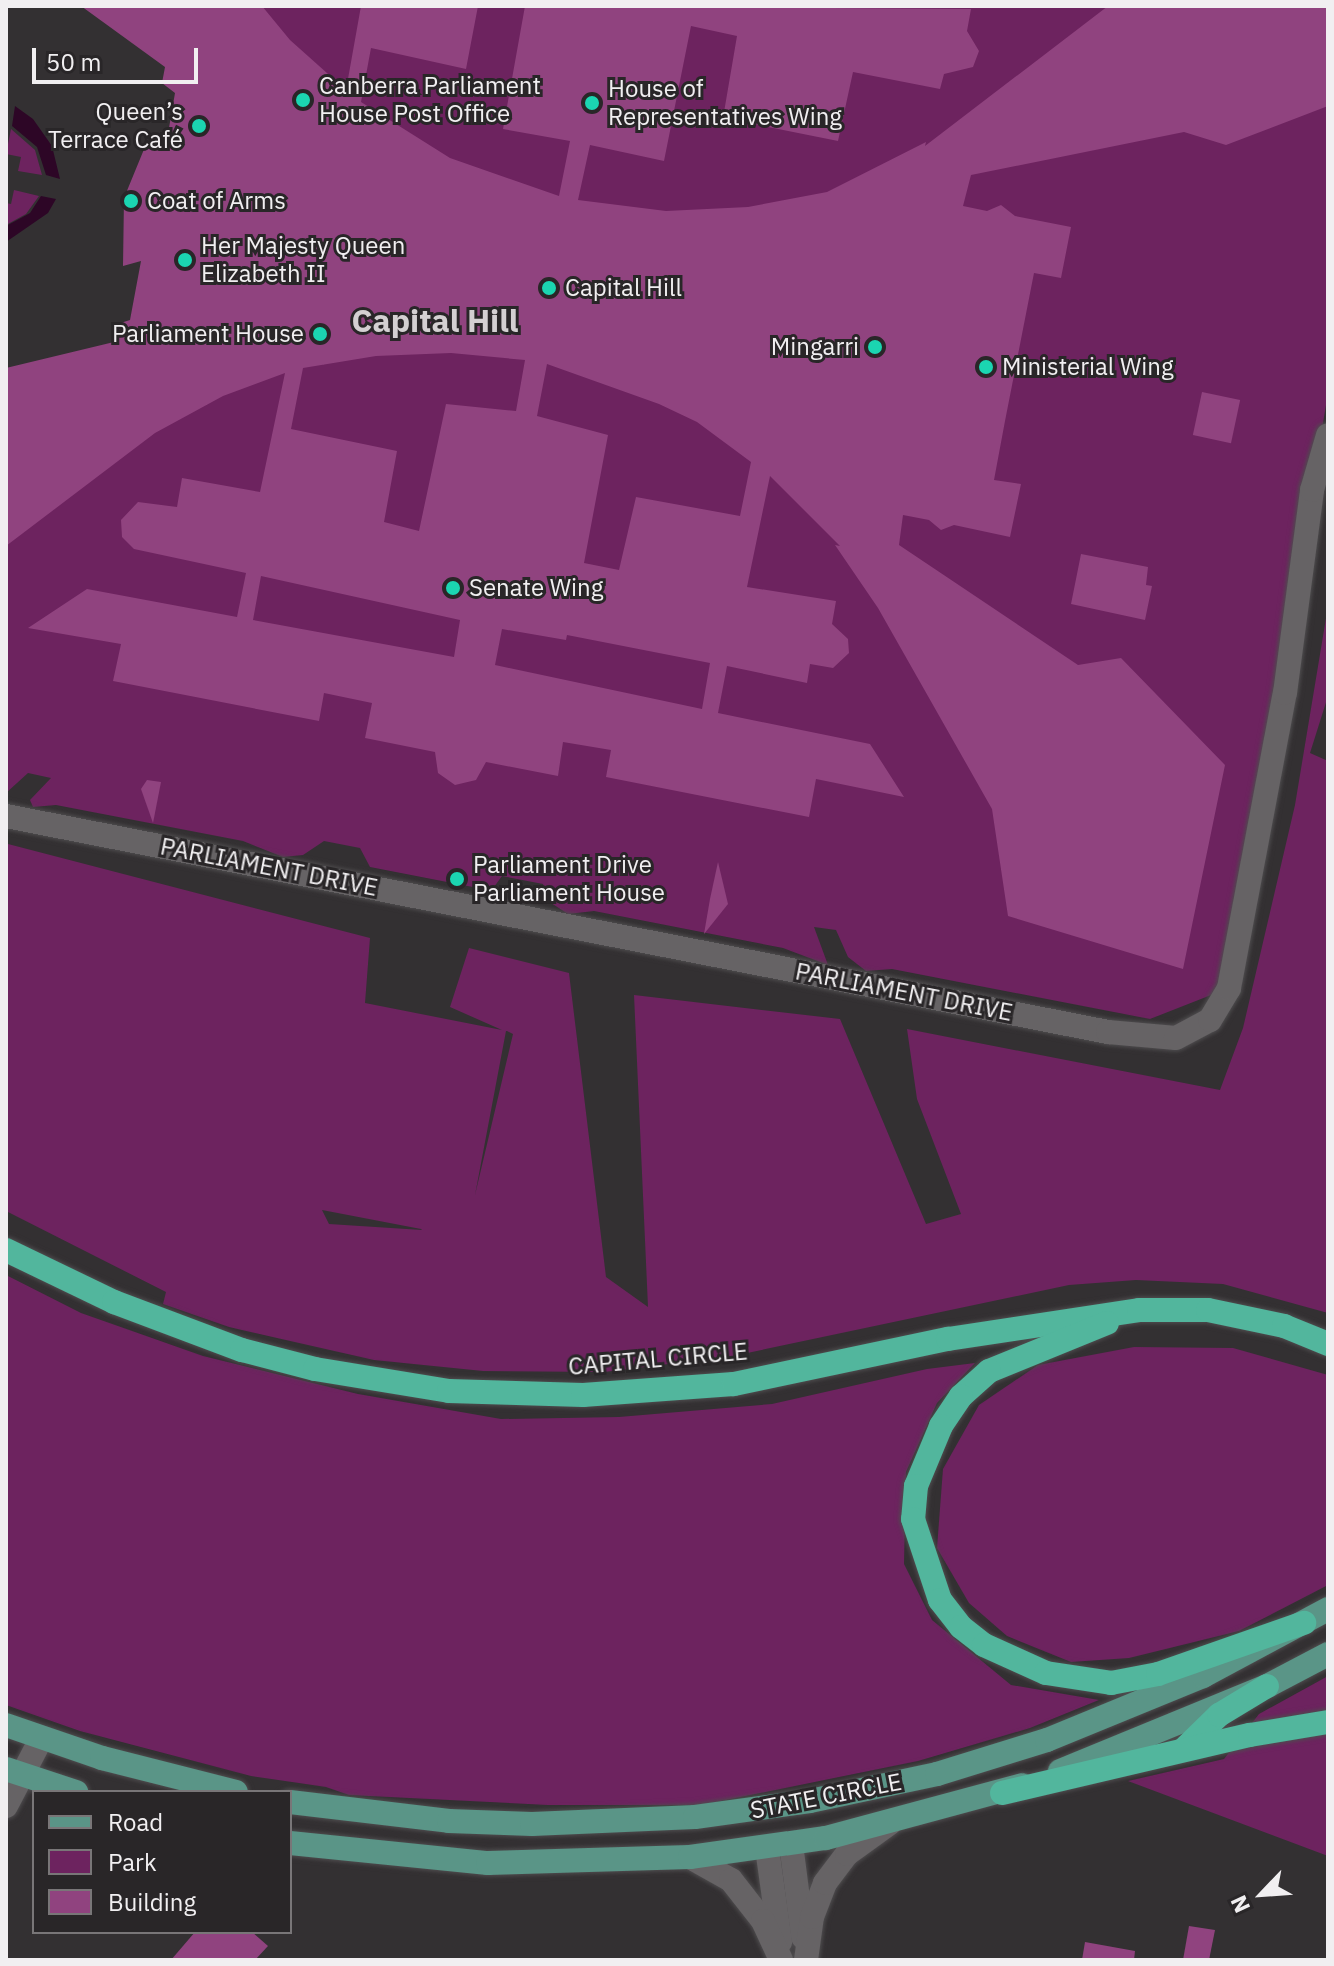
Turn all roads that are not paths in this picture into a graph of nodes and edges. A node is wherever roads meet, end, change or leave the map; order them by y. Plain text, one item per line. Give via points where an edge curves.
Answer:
1 (1328, 435) edge
2 (6, 816) edge
3 (6, 1250) edge
4 (1139, 1310) junction
5 (1328, 1344) edge
6 (1328, 1609) edge
7 (1304, 1623) junction
8 (1328, 1654) edge
9 (1267, 1686) junction
10 (1328, 1722) edge
11 (6, 1725) edge
12 (41, 1739) junction
13 (1179, 1751) junction
14 (14, 1771) edge
15 (70, 1790) edge
16 (229, 1790) edge
17 (1002, 1793) junction
18 (292, 1802) edge
19 (6, 1806) edge
20 (774, 1807) junction
21 (890, 1823) junction
22 (292, 1843) edge
23 (779, 1846) junction
24 (690, 1857) junction
25 (781, 1960) edge
26 (806, 1960) edge

1 - 2 street, PARLIAMENT DRIVE via 1312,490 1285,693 1229,988 1210,1020 1176,1038 1108,1032
3 - 4 highway, CAPITAL CIRCLE via 114,1302 242,1350 315,1369 449,1391 583,1395 734,1384 948,1339
4 - 5 highway, CAPITAL CIRCLE via 1208,1310 1284,1326
4 - 7 highway via 989,1371 961,1396 941,1426 916,1486 913,1519 940,1600 984,1645 1046,1673 1111,1683 1158,1674
6 - 7 main road, STATE CIRCLE
7 - 20 main road, STATE CIRCLE via 1203,1676 1047,1740 937,1774
8 - 9 main road, STATE CIRCLE
9 - 13 highway via 1219,1715
9 - 17 main road, STATE CIRCLE
10 - 13 highway
11 - 12 main road
12 - 14 street
12 - 16 main road
13 - 17 highway
14 - 15 main road
14 - 19 street
17 - 21 main road, STATE CIRCLE
18 - 20 main road, STATE CIRCLE via 418,1819 532,1824 642,1821
20 - 23 main road
21 - 23 main road, STATE CIRCLE
21 - 26 street via 847,1854 825,1883 812,1917
22 - 24 main road, STATE CIRCLE via 488,1863
23 - 24 main road, STATE CIRCLE
23 - 25 street
23 - 26 street
24 - 25 street via 731,1880 763,1921

